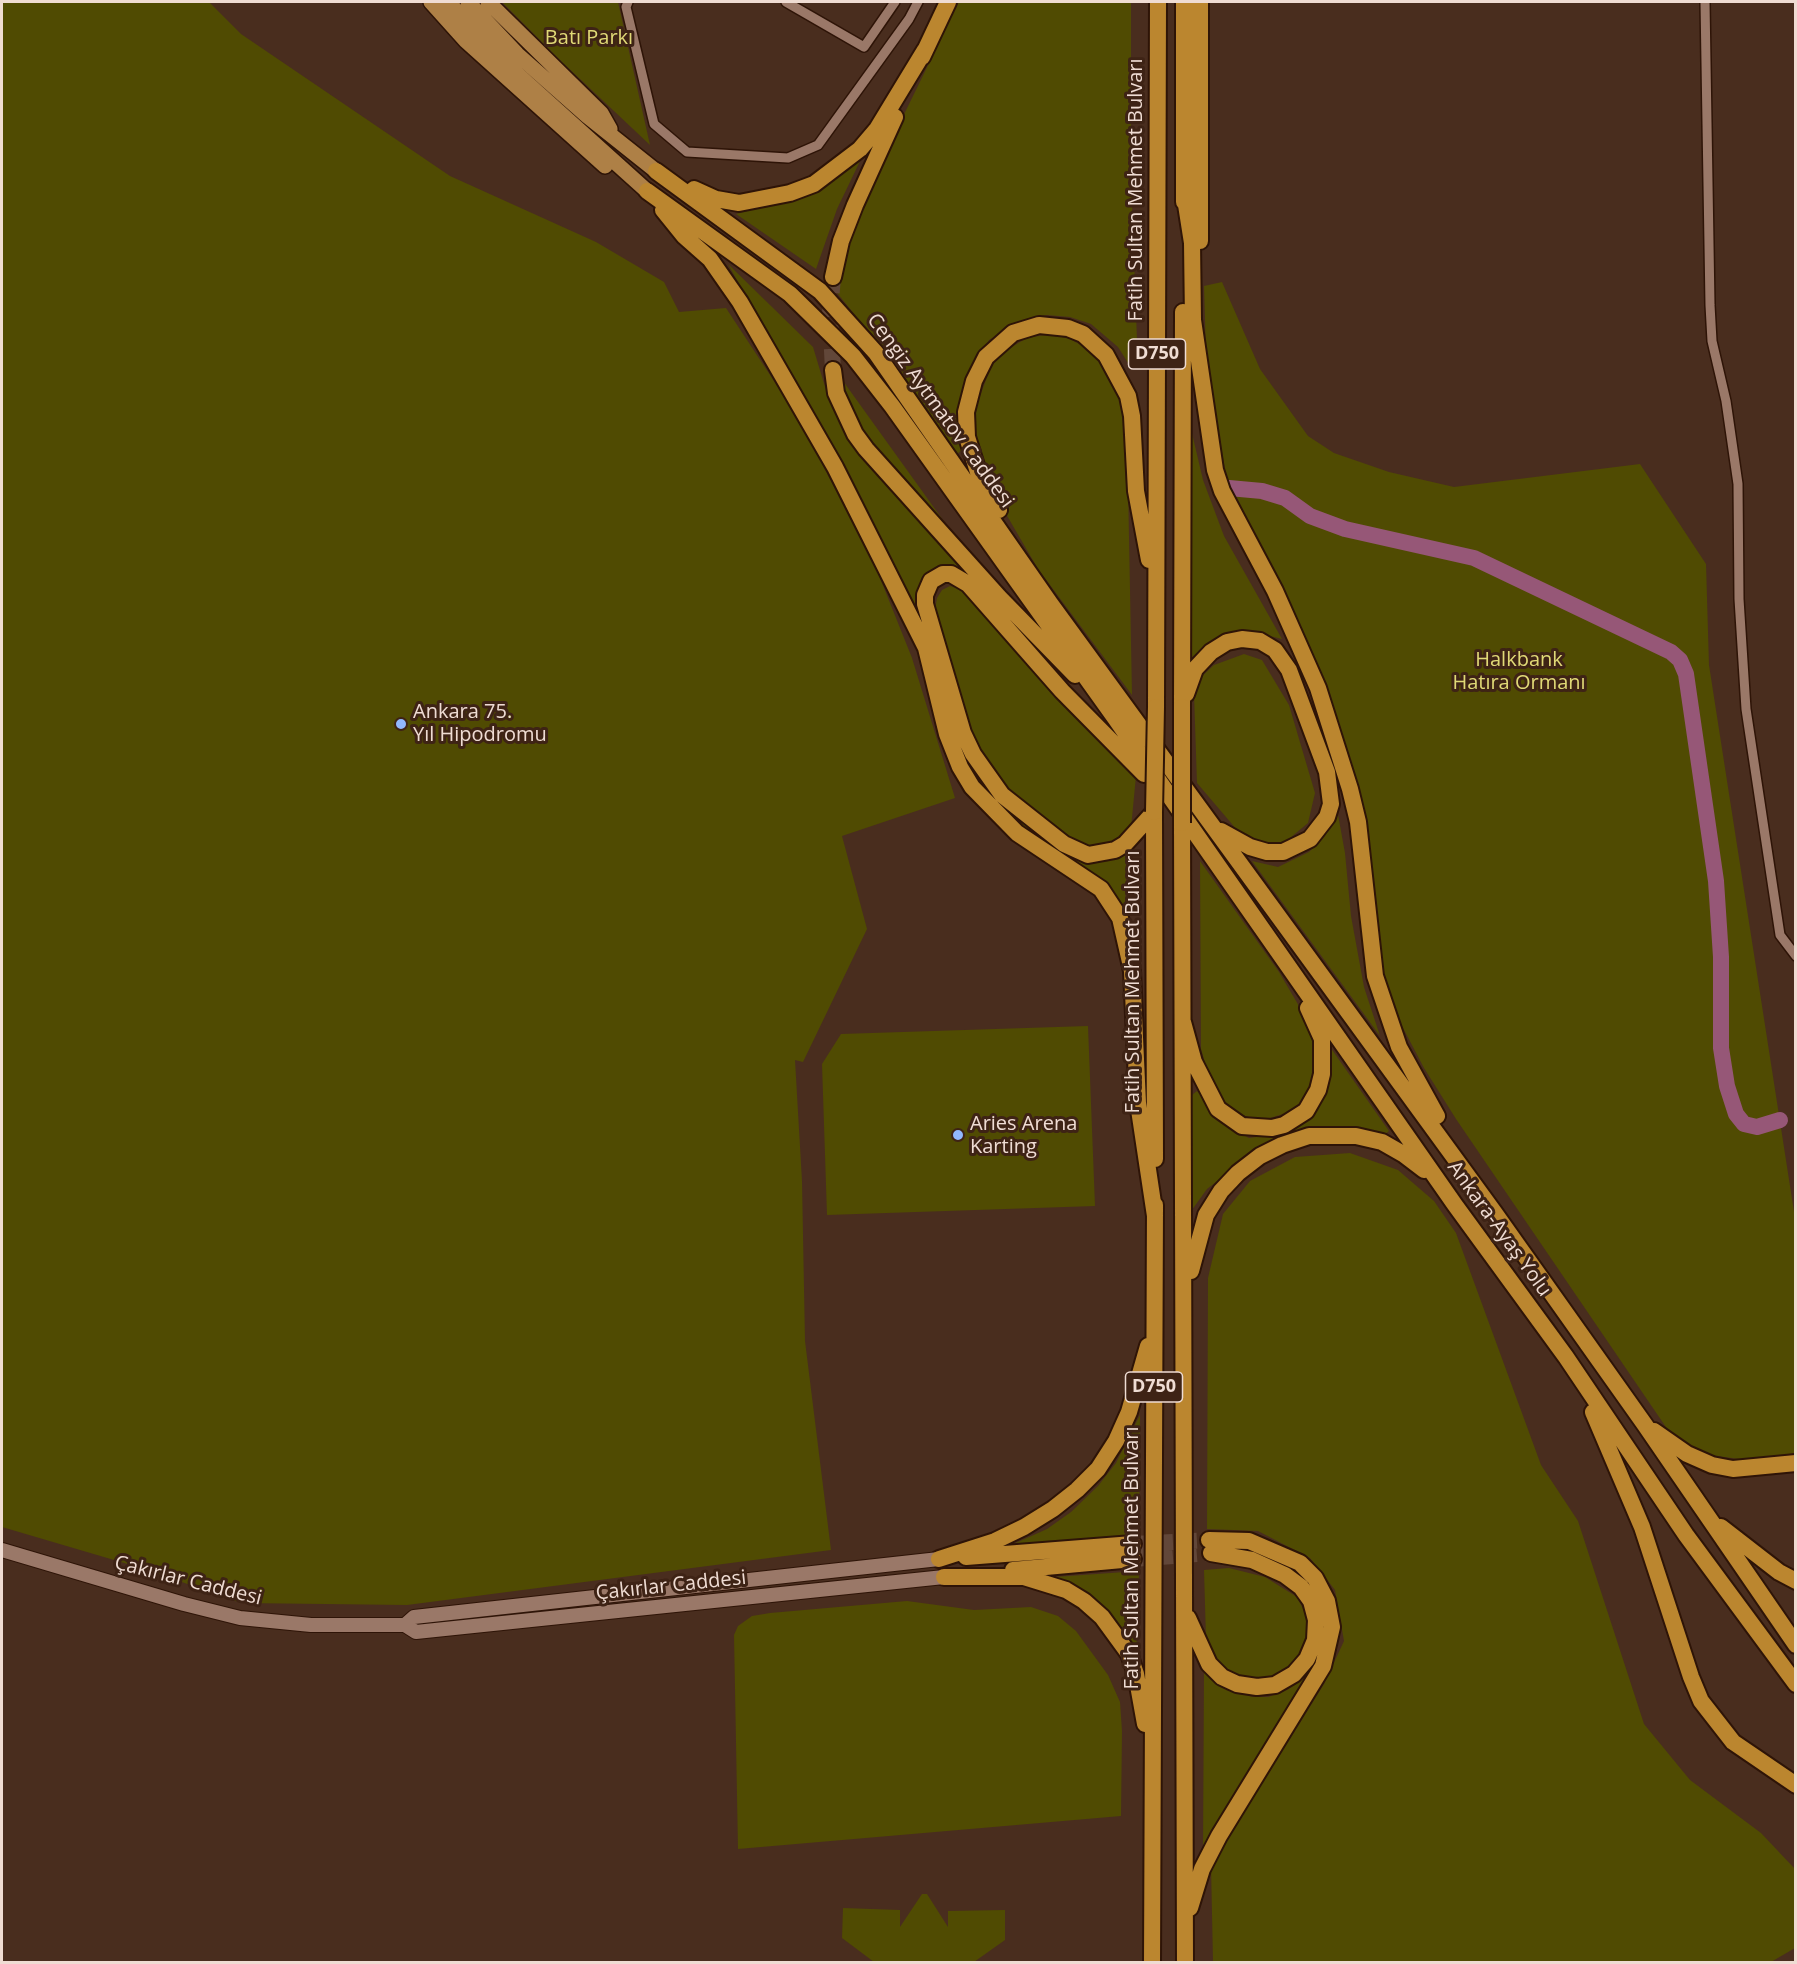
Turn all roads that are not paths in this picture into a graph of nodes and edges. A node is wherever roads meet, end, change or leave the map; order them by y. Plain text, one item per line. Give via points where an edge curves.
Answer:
1 (431, 2) edge
2 (448, 2) edge
3 (468, 2) edge
4 (488, 2) edge
5 (786, 2) edge
6 (918, 2) edge
7 (948, 2) edge
8 (1158, 2) edge
9 (1184, 2) edge
10 (1200, 2) edge
11 (1705, 2) edge
12 (626, 3) edge
13 (893, 5) edge
14 (909, 19) junction
15 (925, 50) junction
16 (617, 139) junction
17 (657, 171) junction
18 (632, 178) junction
19 (647, 191) junction
20 (1184, 192) junction
21 (832, 277) tunnel mouth
22 (1198, 359) junction
23 (833, 370) tunnel mouth
24 (1156, 600) junction
25 (1050, 603) junction
26 (1182, 707) junction
27 (1115, 718) junction
28 (1170, 765) joint
29 (1169, 798) junction
30 (1154, 812) junction
31 (1217, 828) junction
32 (1796, 956) edge
33 (1183, 1022) junction
34 (1455, 1205) junction
35 (1494, 1212) junction
36 (1155, 1216) junction
37 (1184, 1307) junction
38 (1155, 1318) junction
39 (1566, 1358) junction
40 (1645, 1425) junction
41 (1796, 1463) edge
42 (1706, 1515) junction
43 (2, 1550) edge
44 (939, 1559) junction
45 (855, 1568) junction
46 (944, 1577) junction
47 (1796, 1581) edge
48 (857, 1586) junction
49 (1184, 1610) junction
50 (405, 1625) junction
51 (1796, 1645) edge
52 (1796, 1684) edge
53 (1152, 1762) junction
54 (1791, 1784) edge
55 (1185, 1923) junction
56 (1152, 1962) edge
57 (1185, 1962) edge

1 - 18 main road, Cengiz Aytmatov Caddesi via 466,42 587,152 604,166
2 - 18 main road, Cengiz Aytmatov Caddesi via 516,74
3 - 16 main road, Cengiz Aytmatov Caddesi via 517,54
4 - 16 main road, Cengiz Aytmatov Caddesi via 601,113
5 - 13 street via 864,47
6 - 14 street
7 - 15 highway
8 - 24 highway, Fatih Sultan Mehmet Bulvarı / D750
9 - 20 highway, D750
10 - 22 highway
11 - 32 street via 1711,314 1738,484 1739,599 1746,709 1780,934
12 - 14 street via 654,124 687,152 788,158 818,145
13 - 14 street
15 - 17 highway via 878,129 860,149 814,184 761,200 726,202
15 - 21 highway via 855,205
16 - 17 main road, Cengiz Aytmatov Caddesi
17 - 25 highway, Cengiz Aytmatov Caddesi via 797,273 835,306 906,393
18 - 19 main road, Cengiz Aytmatov Caddesi
19 - 27 highway, Cengiz Aytmatov Caddesi via 790,294 853,356
19 - 36 highway via 725,279 835,467 926,648 947,734 972,787 1017,833 1101,889 1120,918 1132,970 1138,1103
20 - 22 highway via 1192,243
20 - 26 highway, D750
22 - 35 highway via 1215,470 1222,491 1307,662 1350,789 1363,852 1370,938 1382,999 1409,1067
23 - 27 highway via 836,393 866,449
24 - 25 highway via 1136,491 1128,396 1106,355 1095,344 1083,334 1050,325 1031,326 1013,333 986,357 974,381 966,419 970,452 978,472
24 - 30 highway, Fatih Sultan Mehmet Bulvarı / D750, bridge
25 - 28 highway, Cengiz Aytmatov Caddesi
26 - 31 highway via 1195,669 1211,652 1227,642 1260,641 1275,650 1289,670 1328,772 1331,804 1327,817 1303,843 1283,852 1267,852
26 - 33 highway, D750, bridge
27 - 29 highway, Cengiz Aytmatov Caddesi
28 - 31 highway, Ankara-Ayaş Yolu
29 - 30 highway via 1062,691 969,585 951,574 931,581 926,604 963,733 1002,795 1064,844 1088,855 1125,844
29 - 33 highway via 1317,1025 1323,1056 1315,1099 1297,1119 1272,1128 1242,1126 1218,1109 1208,1093
29 - 34 highway, Ankara-Ayaş Yolu
30 - 36 highway, Fatih Sultan Mehmet Bulvarı / D750
31 - 35 highway, Ankara-Ayaş Yolu
33 - 37 highway, D750
34 - 37 highway via 1421,1167 1382,1142 1332,1135 1309,1136 1282,1144 1238,1173 1206,1215
34 - 39 highway, Ankara-Ayaş Yolu
35 - 40 highway, Ankara-Ayaş Yolu
36 - 38 highway, Fatih Sultan Mehmet Bulvarı / D750
37 - 49 highway, D750
38 - 44 highway via 1129,1412 1098,1469 1053,1509 1024,1527
38 - 53 highway, Fatih Sultan Mehmet Bulvarı / D750
39 - 52 highway, Ankara-Ayaş Yolu via 1686,1534
39 - 54 highway via 1634,1504 1701,1701 1733,1742
40 - 41 highway via 1687,1454 1712,1465 1733,1469
40 - 42 highway, Ankara-Ayaş Yolu
42 - 47 highway
42 - 51 highway, Ankara-Ayaş Yolu
43 - 50 main road, Çakırlar Caddesi via 183,1605 240,1618
44 - 45 main road, Çakırlar Caddesi
44 - 46 highway via 1133,1552
45 - 48 main road
45 - 50 main road, Çakırlar Caddesi via 414,1617
46 - 48 main road, Çakırlar Caddesi
46 - 53 highway via 1024,1577 1066,1590 1102,1617 1129,1654 1136,1674
48 - 50 main road, Çakırlar Caddesi via 416,1632
49 - 55 highway, D750
49 - 55 highway via 1209,1664 1222,1677 1257,1687 1275,1685 1294,1674 1307,1659 1315,1640 1316,1620 1311,1601 1285,1575 1210,1546 1249,1541 1300,1563 1315,1578 1327,1601 1332,1627 1323,1666 1219,1836 1202,1869
53 - 56 highway, Fatih Sultan Mehmet Bulvarı / D750
55 - 57 highway, D750

